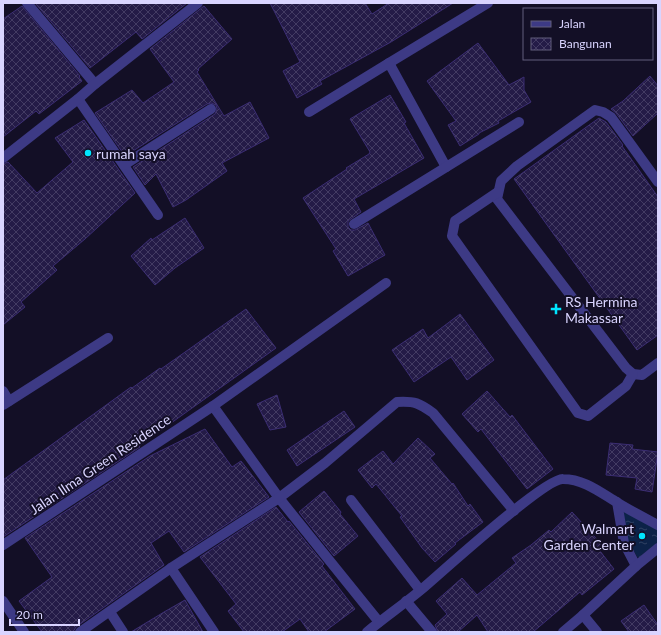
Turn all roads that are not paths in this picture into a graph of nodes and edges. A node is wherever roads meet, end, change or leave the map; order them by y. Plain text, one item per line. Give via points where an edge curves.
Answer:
1 (27, 3) edge
2 (198, 3) edge
3 (488, 3) edge
4 (389, 63) junction
5 (95, 84) junction
6 (78, 99) junction
7 (211, 109) dead end
8 (309, 112) dead end
9 (519, 122) dead end
10 (3, 158) edge
11 (124, 164) junction
12 (446, 167) junction
13 (658, 182) edge
14 (498, 192) junction
15 (158, 215) dead end
16 (354, 224) dead end
17 (386, 283) dead end
18 (108, 338) dead end
19 (658, 363) edge
20 (633, 374) junction
21 (3, 391) edge
22 (6, 403) edge
23 (213, 406) junction
24 (278, 498) junction
25 (350, 500) dead end
26 (617, 502) junction
27 (514, 511) junction
28 (658, 525) edge
29 (3, 545) edge
30 (658, 548) edge
31 (636, 566) junction
32 (171, 568) junction
33 (420, 590) junction
34 (3, 600) edge
35 (406, 601) junction
36 (110, 612) junction
37 (584, 616) junction
38 (379, 622) junction
39 (24, 632) edge
40 (80, 632) edge
41 (123, 632) edge
42 (214, 632) edge
43 (367, 632) edge
44 (432, 632) edge
45 (563, 632) edge
46 (597, 632) edge

1 - 5 street
2 - 5 street
3 - 4 street
4 - 8 street
4 - 12 street
5 - 6 street
6 - 10 street
6 - 11 street
7 - 11 street
9 - 12 street
11 - 15 street
12 - 16 street
13 - 14 street via 611,118 595,110 517,166 501,181
14 - 20 street via 498,199
14 - 20 street via 456,221 452,236 578,414 588,416 626,386
17 - 23 street, Jalan Ilma Green Residence
18 - 22 street
19 - 20 street via 642,375
21 - 22 street
23 - 24 street
23 - 29 street, Jalan Ilma Green Residence
24 - 27 street via 326,463 397,402 410,401 433,413
24 - 32 street
24 - 38 street
25 - 33 street
26 - 27 street via 576,481 561,478
26 - 28 street
26 - 31 street via 624,543
27 - 33 street
30 - 31 street
31 - 37 street
32 - 36 street
32 - 42 street
33 - 35 street
34 - 39 street
35 - 38 street
35 - 44 street
36 - 40 street
36 - 41 street
37 - 45 street
37 - 46 street
38 - 43 street

